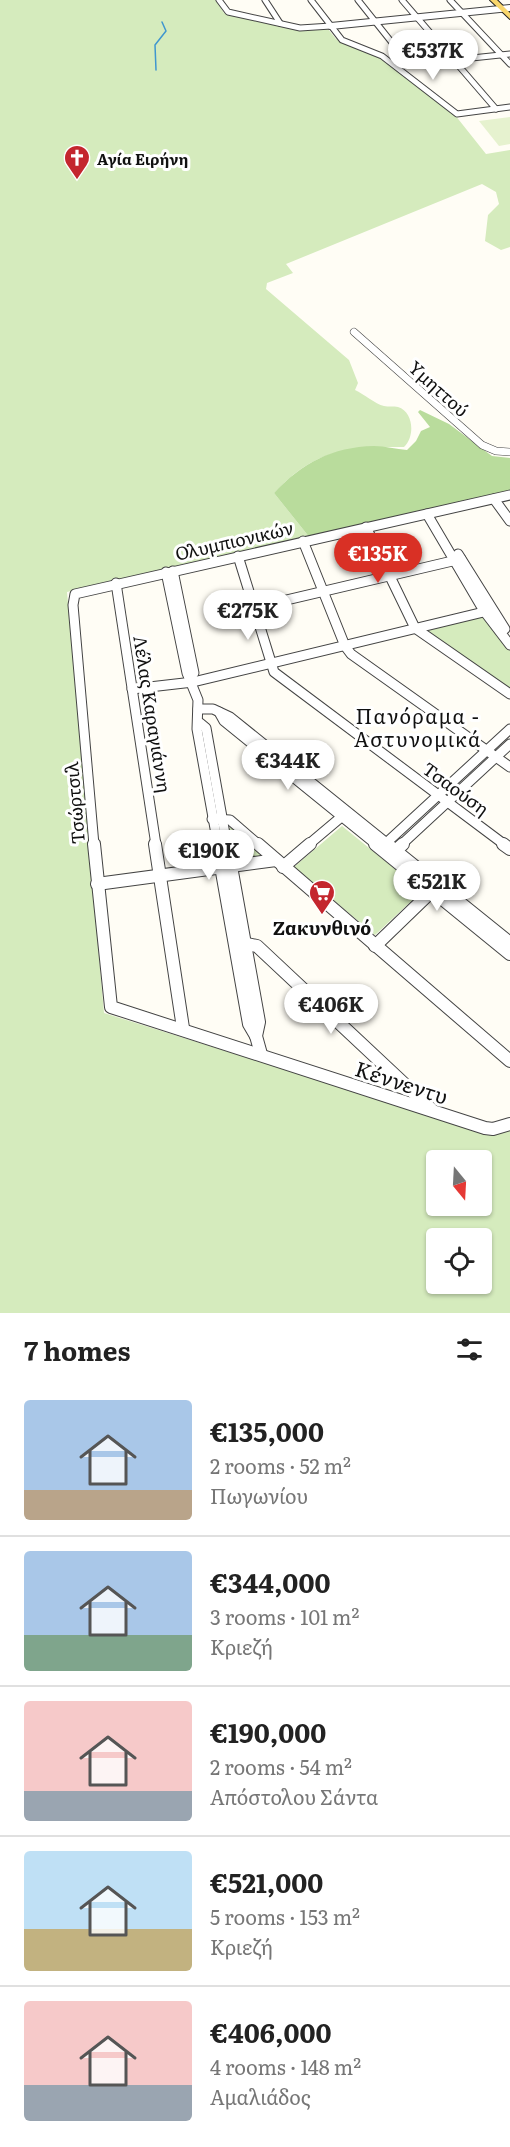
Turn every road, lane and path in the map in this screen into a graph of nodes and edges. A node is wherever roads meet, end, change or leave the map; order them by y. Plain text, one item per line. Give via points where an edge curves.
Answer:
1 (219, 0) edge
2 (266, 0) edge
3 (311, 0) edge
4 (358, 0) edge
5 (402, 0) edge
6 (450, 0) edge
7 (493, 0) edge
8 (500, 0) edge
9 (508, 10) edge
10 (463, 13) junction
11 (418, 18) junction
12 (375, 22) junction
13 (280, 23) junction
14 (332, 27) junction
15 (510, 54) edge
16 (401, 55) junction
17 (501, 55) junction
18 (382, 56) junction
19 (454, 60) junction
20 (409, 64) junction
21 (510, 64) edge
22 (396, 66) junction
23 (510, 107) edge
24 (496, 109) junction
25 (354, 332) dead end
26 (510, 452) edge
27 (510, 495) edge
28 (494, 499) junction
29 (430, 513) junction
30 (510, 521) edge
31 (366, 527) junction
32 (303, 541) junction
33 (238, 556) junction
34 (458, 560) junction
35 (170, 572) junction
36 (389, 576) junction
37 (116, 583) junction
38 (323, 592) junction
39 (73, 597) joint
40 (252, 608) junction
41 (488, 611) junction
42 (415, 628) junction
43 (510, 635) edge
44 (510, 645) edge
45 (345, 646) junction
46 (269, 665) junction
47 (192, 680) junction
48 (132, 689) junction
49 (510, 694) edge
50 (198, 709) junction
51 (510, 729) edge
52 (510, 744) edge
53 (487, 750) junction
54 (496, 757) junction
55 (510, 767) edge
56 (437, 795) junction
57 (447, 802) junction
58 (345, 814) junction
59 (218, 818) junction
60 (384, 845) junction
61 (510, 849) edge
62 (394, 853) junction
63 (280, 863) junction
64 (226, 867) junction
65 (160, 876) junction
66 (97, 884) junction
67 (433, 890) junction
68 (240, 943) junction
69 (510, 943) edge
70 (375, 946) junction
71 (510, 954) edge
72 (111, 1006) joint
73 (183, 1028) junction
74 (261, 1054) junction
75 (510, 1061) edge
76 (432, 1111) junction
77 (510, 1124) edge

1 - 13 street via 227,12
2 - 13 street
3 - 14 street
4 - 12 street
5 - 11 street
6 - 10 street
7 - 9 main road
8 - 9 main road
9 - 10 street
10 - 11 street
10 - 17 street
11 - 12 street
11 - 19 street
12 - 14 street
12 - 16 street
13 - 14 street via 303,28
14 - 18 street via 342,40
15 - 17 street
16 - 18 street
16 - 20 street
17 - 19 street
17 - 21 street
18 - 22 street
19 - 20 street
19 - 24 street
20 - 22 street
22 - 24 street via 457,114
23 - 24 street
25 - 26 street, Υμηττού via 482,446
27 - 28 street, Ολυμπιονικών
28 - 29 street, Ολυμπιονικών
28 - 30 street
29 - 31 street, Ολυμπιονικών
29 - 34 street
31 - 32 street, Ολυμπιονικών
31 - 36 street
32 - 33 street, Ολυμπιονικών
32 - 38 street
33 - 35 street, Ολυμπιονικών
33 - 40 street
34 - 36 street
34 - 41 street
35 - 37 street, Ολυμπιονικών
35 - 47 street via 187,673
36 - 38 street
36 - 42 street
37 - 39 street, Ολυμπιονικών
37 - 48 street, Λέλας Καραγιάννη
38 - 40 street
38 - 45 street
39 - 66 street, Τσώρτσιλ
40 - 46 street
41 - 42 street
41 - 43 street
41 - 44 street
42 - 45 street
42 - 49 street
45 - 46 street
45 - 53 street
46 - 47 street
46 - 56 street, Τσαούση via 282,680
47 - 48 street
47 - 50 street
48 - 65 street, Λέλας Καραγιάννη
50 - 58 street via 207,708 230,717
50 - 59 street via 197,729
51 - 53 street
52 - 54 street
53 - 54 street
53 - 56 street
54 - 55 street
54 - 57 street
56 - 57 street, Τσαούση
56 - 60 street
57 - 61 street, Τσαούση
57 - 62 street
58 - 60 street
58 - 63 street
59 - 63 street
59 - 64 street
60 - 62 street
62 - 67 street
62 - 69 street
63 - 64 street
63 - 70 street
64 - 65 street
64 - 68 street
65 - 66 street
65 - 73 street, Λέλας Καραγιάννη
66 - 72 street, Τσώρτσιλ
67 - 70 street
67 - 71 street
68 - 74 street via 249,1024
68 - 76 street via 257,946
70 - 75 street
72 - 73 street, Κέννεντυ
73 - 74 street, Κέννεντυ
74 - 76 street, Κέννεντυ
76 - 77 street, Κέννεντυ via 492,1129

